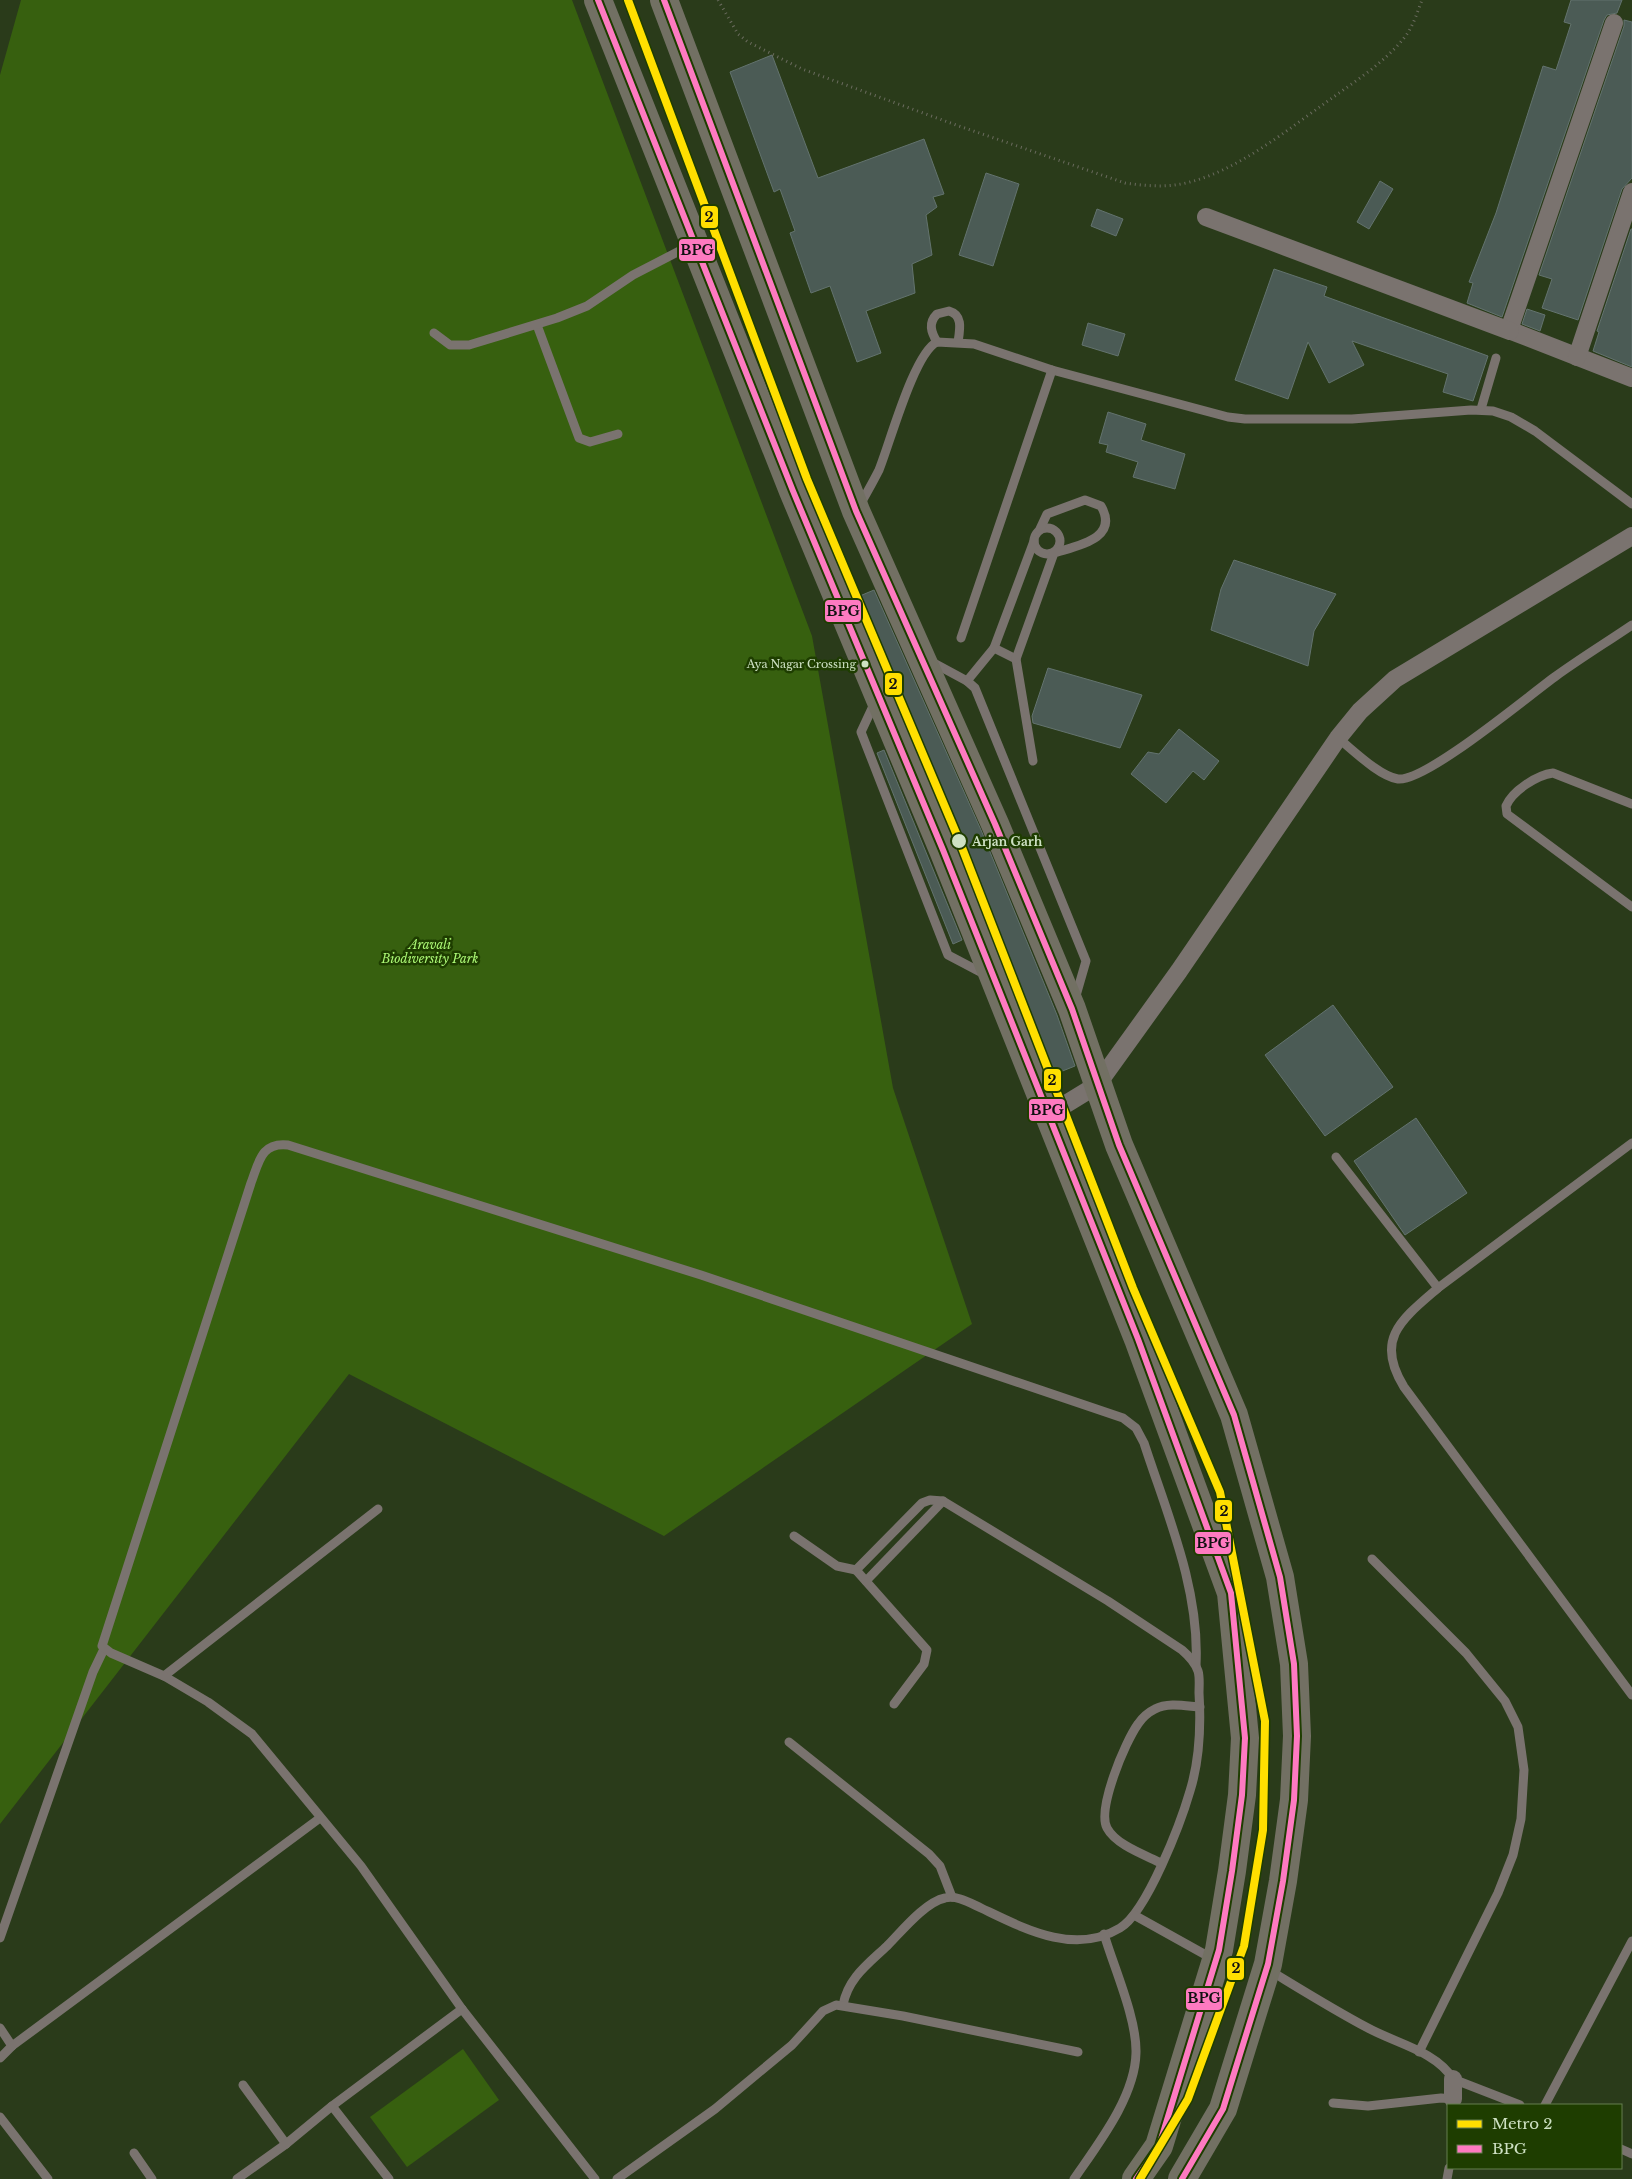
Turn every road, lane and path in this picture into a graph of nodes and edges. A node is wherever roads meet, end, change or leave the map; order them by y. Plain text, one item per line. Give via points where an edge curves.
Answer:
1 (598, 0) edge
2 (664, 0) edge
3 (718, 0) edge
4 (1422, 0) edge
5 (1614, 23) dead end
6 (1632, 192) edge
7 (1206, 218) dead end
8 (695, 243) junction
9 (537, 325) junction
10 (1510, 331) junction
11 (434, 333) dead end
12 (937, 342) junction
13 (958, 342) junction
14 (1577, 357) junction
15 (1496, 358) dead end
16 (1052, 370) junction
17 (1632, 378) edge
18 (1481, 409) junction
19 (618, 434) dead end
20 (1632, 504) edge
21 (856, 511) junction
22 (1040, 529) junction
23 (1632, 536) edge
24 (1034, 541) junction
25 (1054, 553) junction
26 (1632, 625) edge
27 (961, 638) dead end
28 (994, 648) junction
29 (922, 657) junction
30 (1016, 660) junction
31 (968, 681) junction
32 (1338, 738) junction
33 (1033, 761) dead end
34 (1632, 804) edge
35 (1632, 907) edge
36 (1072, 1009) junction
37 (1096, 1085) junction
38 (1048, 1115) junction
39 (1632, 1144) edge
40 (1336, 1157) dead end
41 (1438, 1288) junction
42 (943, 1501) junction
43 (378, 1509) dead end
44 (794, 1536) dead end
45 (1372, 1559) dead end
46 (856, 1570) junction
47 (866, 1581) junction
48 (104, 1649) junction
49 (1196, 1665) junction
50 (164, 1676) junction
51 (1632, 1695) edge
52 (894, 1704) dead end
53 (1200, 1707) junction
54 (789, 1742) dead end
55 (320, 1818) junction
56 (1162, 1863) junction
57 (952, 1897) junction
58 (1134, 1916) junction
59 (1104, 1934) junction
60 (0, 1938) edge
61 (1632, 1941) edge
62 (1215, 1960) junction
63 (1266, 1969) junction
64 (843, 2005) junction
65 (462, 2009) junction
66 (0, 2028) edge
67 (12, 2046) junction
68 (1078, 2052) dead end
69 (1419, 2052) junction
70 (0, 2058) edge
71 (1453, 2079) junction
72 (243, 2085) dead end
73 (1453, 2102) edge
74 (1333, 2103) dead end
75 (1517, 2104) edge
76 (1547, 2104) edge
77 (332, 2106) junction
78 (0, 2117) edge
79 (286, 2144) junction
80 (134, 2152) dead end
81 (48, 2179) edge
82 (152, 2179) edge
83 (237, 2179) edge
84 (389, 2179) edge
85 (594, 2179) edge
86 (617, 2179) edge
87 (1074, 2179) edge
88 (1136, 2179) edge
89 (1182, 2179) edge

1 - 8 highway
2 - 21 highway
3 - 4 path via 738,34 802,69 1126,183 1151,186 1192,181 1265,146 1384,59 1412,26
5 - 10 street via 1509,326
6 - 14 street
7 - 10 street
8 - 9 lane via 632,275 587,306
8 - 38 highway
9 - 11 lane via 468,345 450,345
9 - 19 lane via 579,438 590,442
10 - 14 street
12 - 13 lane
12 - 13 lane via 931,322 942,311 954,312 958,316
12 - 21 lane via 930,346 914,376 879,470
13 - 16 lane via 974,344
14 - 17 street
15 - 18 lane
16 - 18 lane via 1195,410 1245,419 1352,419
16 - 27 lane
18 - 20 lane via 1511,417 1535,431
21 - 29 highway
22 - 24 lane
22 - 25 lane via 1053,528 1059,534 1061,542
22 - 25 lane via 1047,514 1085,500 1102,506 1107,515 1101,534 1088,543
23 - 32 street via 1395,679 1360,711
24 - 25 lane via 1040,552
24 - 28 lane
25 - 30 lane
26 - 32 lane via 1557,675 1442,761 1415,775 1398,778 1387,775
28 - 30 lane
28 - 31 lane
29 - 31 lane
29 - 36 highway
30 - 33 lane
31 - 36 lane via 975,688 1086,961
32 - 37 street via 1179,971
34 - 35 lane via 1553,773 1540,776 1512,796 1506,806 1507,814
36 - 37 highway
37 - 38 street
37 - 63 highway via 1234,1414 1280,1577 1294,1664 1297,1736 1294,1800
38 - 62 highway via 1138,1340 1231,1593 1245,1738 1242,1795 1232,1870
39 - 41 lane
40 - 41 lane
41 - 51 lane via 1411,1311 1397,1330 1390,1358 1395,1372 1460,1466
42 - 46 lane via 922,1502
42 - 47 lane
42 - 49 lane via 1108,1601 1182,1650
43 - 50 lane
44 - 46 lane via 836,1566
45 - 69 lane via 1466,1653 1505,1702 1518,1727 1524,1770 1521,1819 1513,1855
46 - 47 lane
47 - 52 lane via 927,1650 924,1664
48 - 49 lane via 102,1642 251,1183 261,1156 272,1145 280,1144 701,1275 1123,1418 1136,1428 1144,1443 1188,1583 1197,1641
48 - 50 lane
48 - 60 lane via 93,1672
49 - 53 lane
50 - 55 lane via 242,1725
53 - 56 lane via 1199,1743 1190,1791
53 - 56 lane via 1167,1705 1146,1715 1131,1736 1107,1799 1104,1818 1110,1832
54 - 57 lane via 929,1854 940,1866
55 - 65 lane via 361,1866
55 - 67 lane
56 - 58 lane
57 - 59 lane via 1039,1934 1077,1940
57 - 64 lane via 937,1901 924,1910 853,1978
58 - 59 lane via 1121,1928
58 - 62 lane
59 - 87 lane via 1134,2038 1135,2067 1112,2120
61 - 76 lane
62 - 88 highway via 1159,2146
63 - 69 lane via 1369,2029
63 - 89 highway via 1223,2109
64 - 68 lane
64 - 86 lane via 823,2011 792,2044 715,2109
65 - 77 lane
65 - 85 lane
66 - 67 lane
67 - 70 lane
69 - 71 lane via 1448,2071
71 - 73 street
71 - 75 lane
72 - 79 lane
73 - 74 lane via 1429,2099 1368,2106
77 - 79 lane
77 - 84 lane
78 - 81 lane
79 - 83 lane
80 - 82 lane

